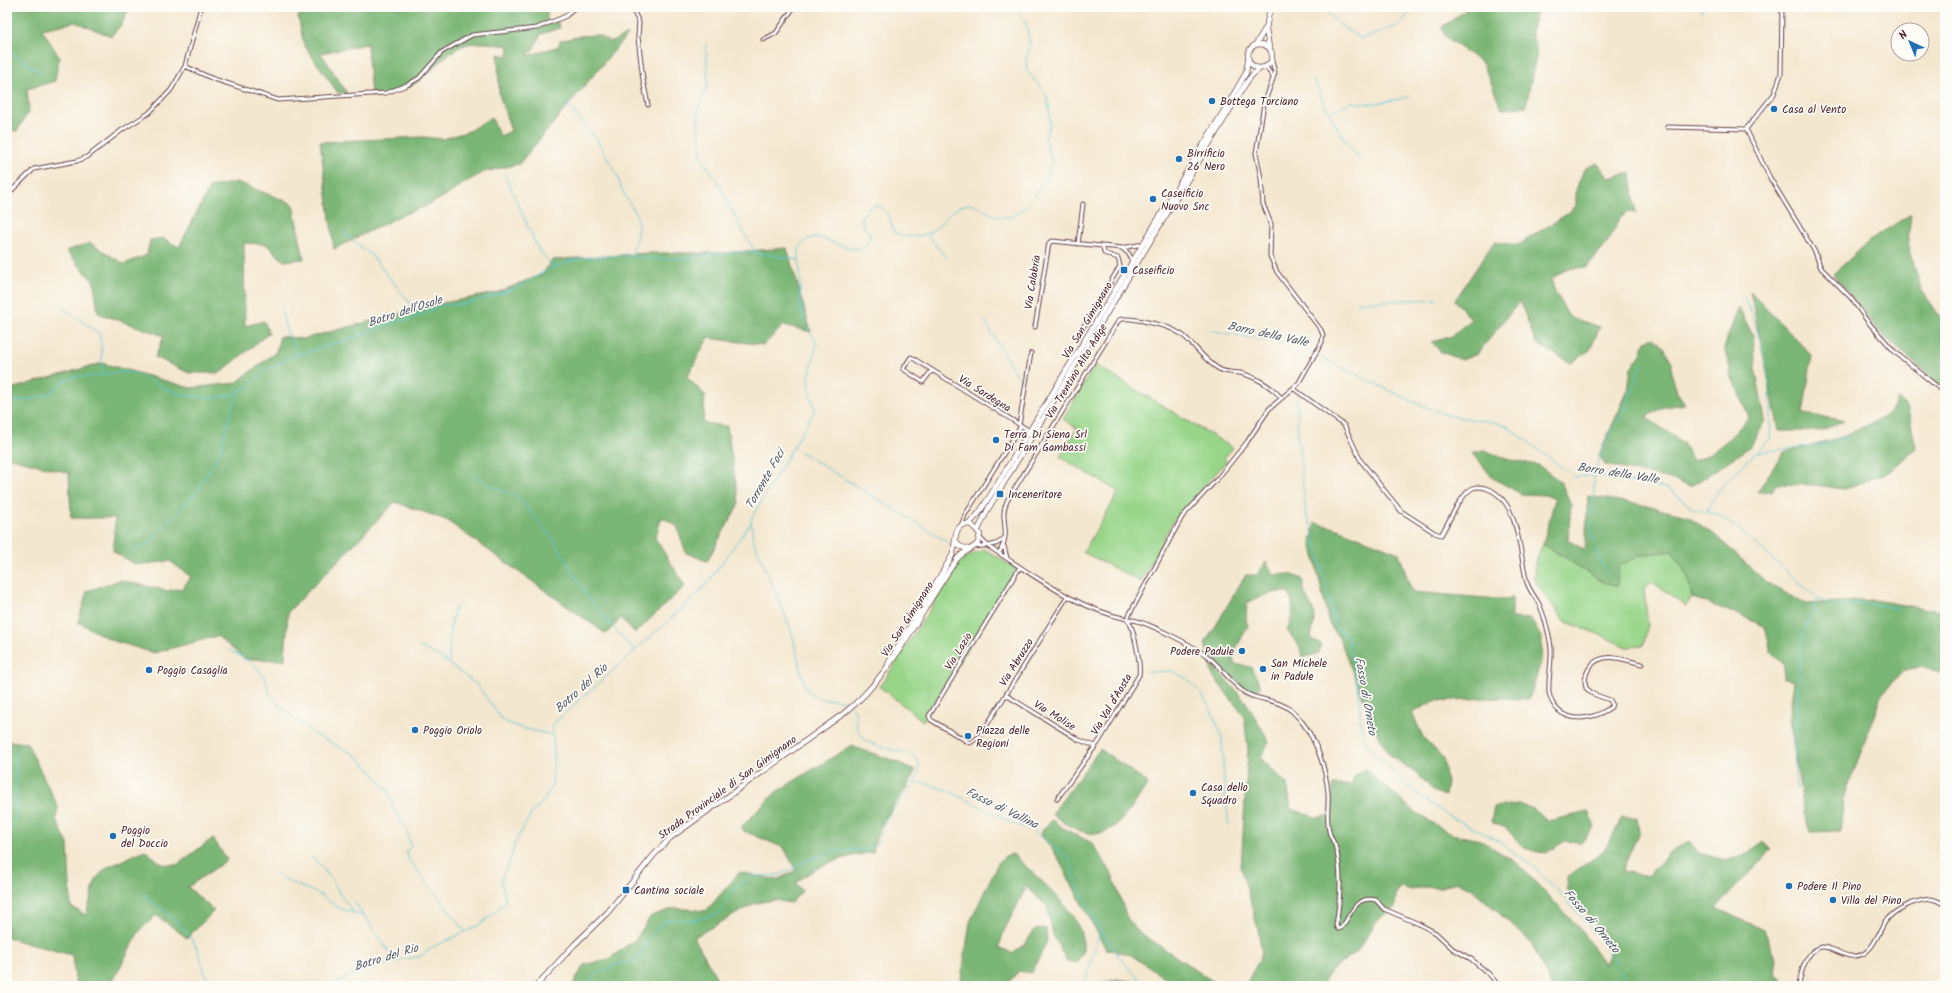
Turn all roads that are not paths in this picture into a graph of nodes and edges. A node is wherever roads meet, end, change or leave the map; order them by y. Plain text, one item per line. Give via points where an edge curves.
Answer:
1 (201, 7) edge
2 (575, 7) edge
3 (631, 7) edge
4 (794, 7) edge
5 (1270, 7) edge
6 (1782, 7) edge
7 (1266, 25) junction
8 (763, 40) dead end
9 (1256, 44) junction
10 (1269, 47) junction
11 (1248, 60) junction
12 (1272, 61) junction
13 (185, 66) junction
14 (1264, 67) junction
15 (1274, 77) junction
16 (648, 105) dead end
17 (1667, 127) dead end
18 (1746, 129) junction
19 (7, 195) edge
20 (1083, 204) dead end
21 (1078, 244) junction
22 (1143, 244) junction
23 (1103, 247) junction
24 (1122, 248) junction
25 (1132, 262) junction
26 (1035, 327) dead end
27 (1078, 334) dead end
28 (1031, 353) dead end
29 (932, 370) junction
30 (1294, 389) junction
31 (1945, 393) edge
32 (1281, 398) junction
33 (1020, 426) junction
34 (1030, 431) junction
35 (969, 524) junction
36 (961, 526) junction
37 (978, 530) junction
38 (1006, 536) junction
39 (980, 538) junction
40 (956, 541) junction
41 (999, 543) junction
42 (1004, 545) junction
43 (974, 547) junction
44 (989, 547) junction
45 (968, 549) junction
46 (998, 552) junction
47 (1007, 558) junction
48 (1020, 567) junction
49 (1067, 597) junction
50 (1127, 619) junction
51 (888, 664) junction
52 (1642, 664) dead end
53 (1006, 695) junction
54 (980, 736) joint
55 (1095, 746) junction
56 (1057, 798) dead end
57 (1945, 904) edge
58 (536, 986) edge
59 (1499, 986) edge
60 (1798, 986) edge

1 - 13 street
2 - 13 street via 566,16 537,28 472,35 442,52 418,78 386,93 278,100 211,78
3 - 16 street via 639,22 638,37
4 - 8 street via 776,33
5 - 7 main road
6 - 18 street via 1781,74 1774,94
7 - 9 main road
7 - 10 main road
9 - 10 main road
9 - 11 main road via 1249,50
10 - 12 main road
11 - 14 main road via 1253,66
11 - 22 main road, Via San Gimignano via 1246,73
12 - 14 main road
12 - 15 street via 1276,70
13 - 19 street via 171,90 149,113 87,157 34,169
14 - 15 street
14 - 37 main road, Via San Gimignano via 1251,76 988,509
15 - 30 street via 1264,104 1256,151 1264,206 1271,224 1270,257 1279,274 1322,332 1323,340
17 - 18 street
18 - 31 street via 1770,178 1815,252 1821,268 1851,298 1890,346
20 - 21 street
21 - 23 street, Via Calabria
21 - 26 street, Via Calabria via 1052,241 1048,244
22 - 24 street, Via Calabria
22 - 25 main road, Via San Gimignano
23 - 24 street, Via Calabria
23 - 27 street via 1104,253 1118,258 1120,266
24 - 25 street via 1129,254
25 - 34 main road, Via San Gimignano
28 - 33 street
29 - 29 street, Via Sardegna via 911,357 903,369 923,382
29 - 33 street, Via Sardegna
30 - 32 street
30 - 52 street via 1344,425 1361,461 1402,511 1435,533 1442,535 1458,506 1473,488 1482,486 1504,499 1516,532 1527,582 1539,605 1551,648 1549,693 1559,710 1572,719 1577,719 1598,714 1611,707 1610,700 1593,694 1586,688 1585,676 1597,660 1611,658
32 - 38 street, Via Trentino Alto Adige via 1274,389 1254,379 1213,366 1182,335 1170,328 1120,319 1007,501 1004,514
32 - 50 street via 1266,412 1247,442 1218,478 1182,517
33 - 34 street, Via Sardegna
33 - 36 street via 965,515
34 - 35 main road, Via San Gimignano via 981,510
35 - 36 main road
35 - 37 main road
36 - 40 main road, Via San Gimignano via 956,532
37 - 39 main road
38 - 41 street
38 - 42 street, Via Trentino Alto Adige
39 - 43 main road
39 - 44 street
40 - 45 main road
40 - 51 main road, Via San Gimignano via 952,556
41 - 44 street
41 - 46 street
42 - 46 street, Via Trentino Alto Adige
42 - 47 street, Via Trentino Alto Adige
43 - 44 street
43 - 45 main road, Via San Gimignano
44 - 46 street
45 - 51 main road, Via San Gimignano via 957,558
46 - 47 street
47 - 48 street
48 - 49 street
48 - 54 street, Via Lazio via 929,715 930,720 969,743
49 - 50 street via 1106,614
49 - 53 street, Via Abruzzo
50 - 55 street, Via Val d'Aosta via 1132,626 1140,674
50 - 59 street via 1145,623 1209,658 1246,695 1280,702 1292,711 1303,725 1314,742 1322,762 1328,793 1329,832 1339,865 1336,926 1338,929 1355,905 1363,900 1376,900 1384,909 1436,934 1453,949 1471,959
51 - 58 main road, Strada Provinciale di San Gimignano via 875,683 846,712 670,838 608,912
53 - 54 street, Via Abruzzo
53 - 55 street, Via Molise via 1082,742
55 - 56 street, Via Val d'Aosta
57 - 60 street via 1931,899 1902,907 1886,921 1864,954 1844,956 1826,947 1815,950 1805,962

